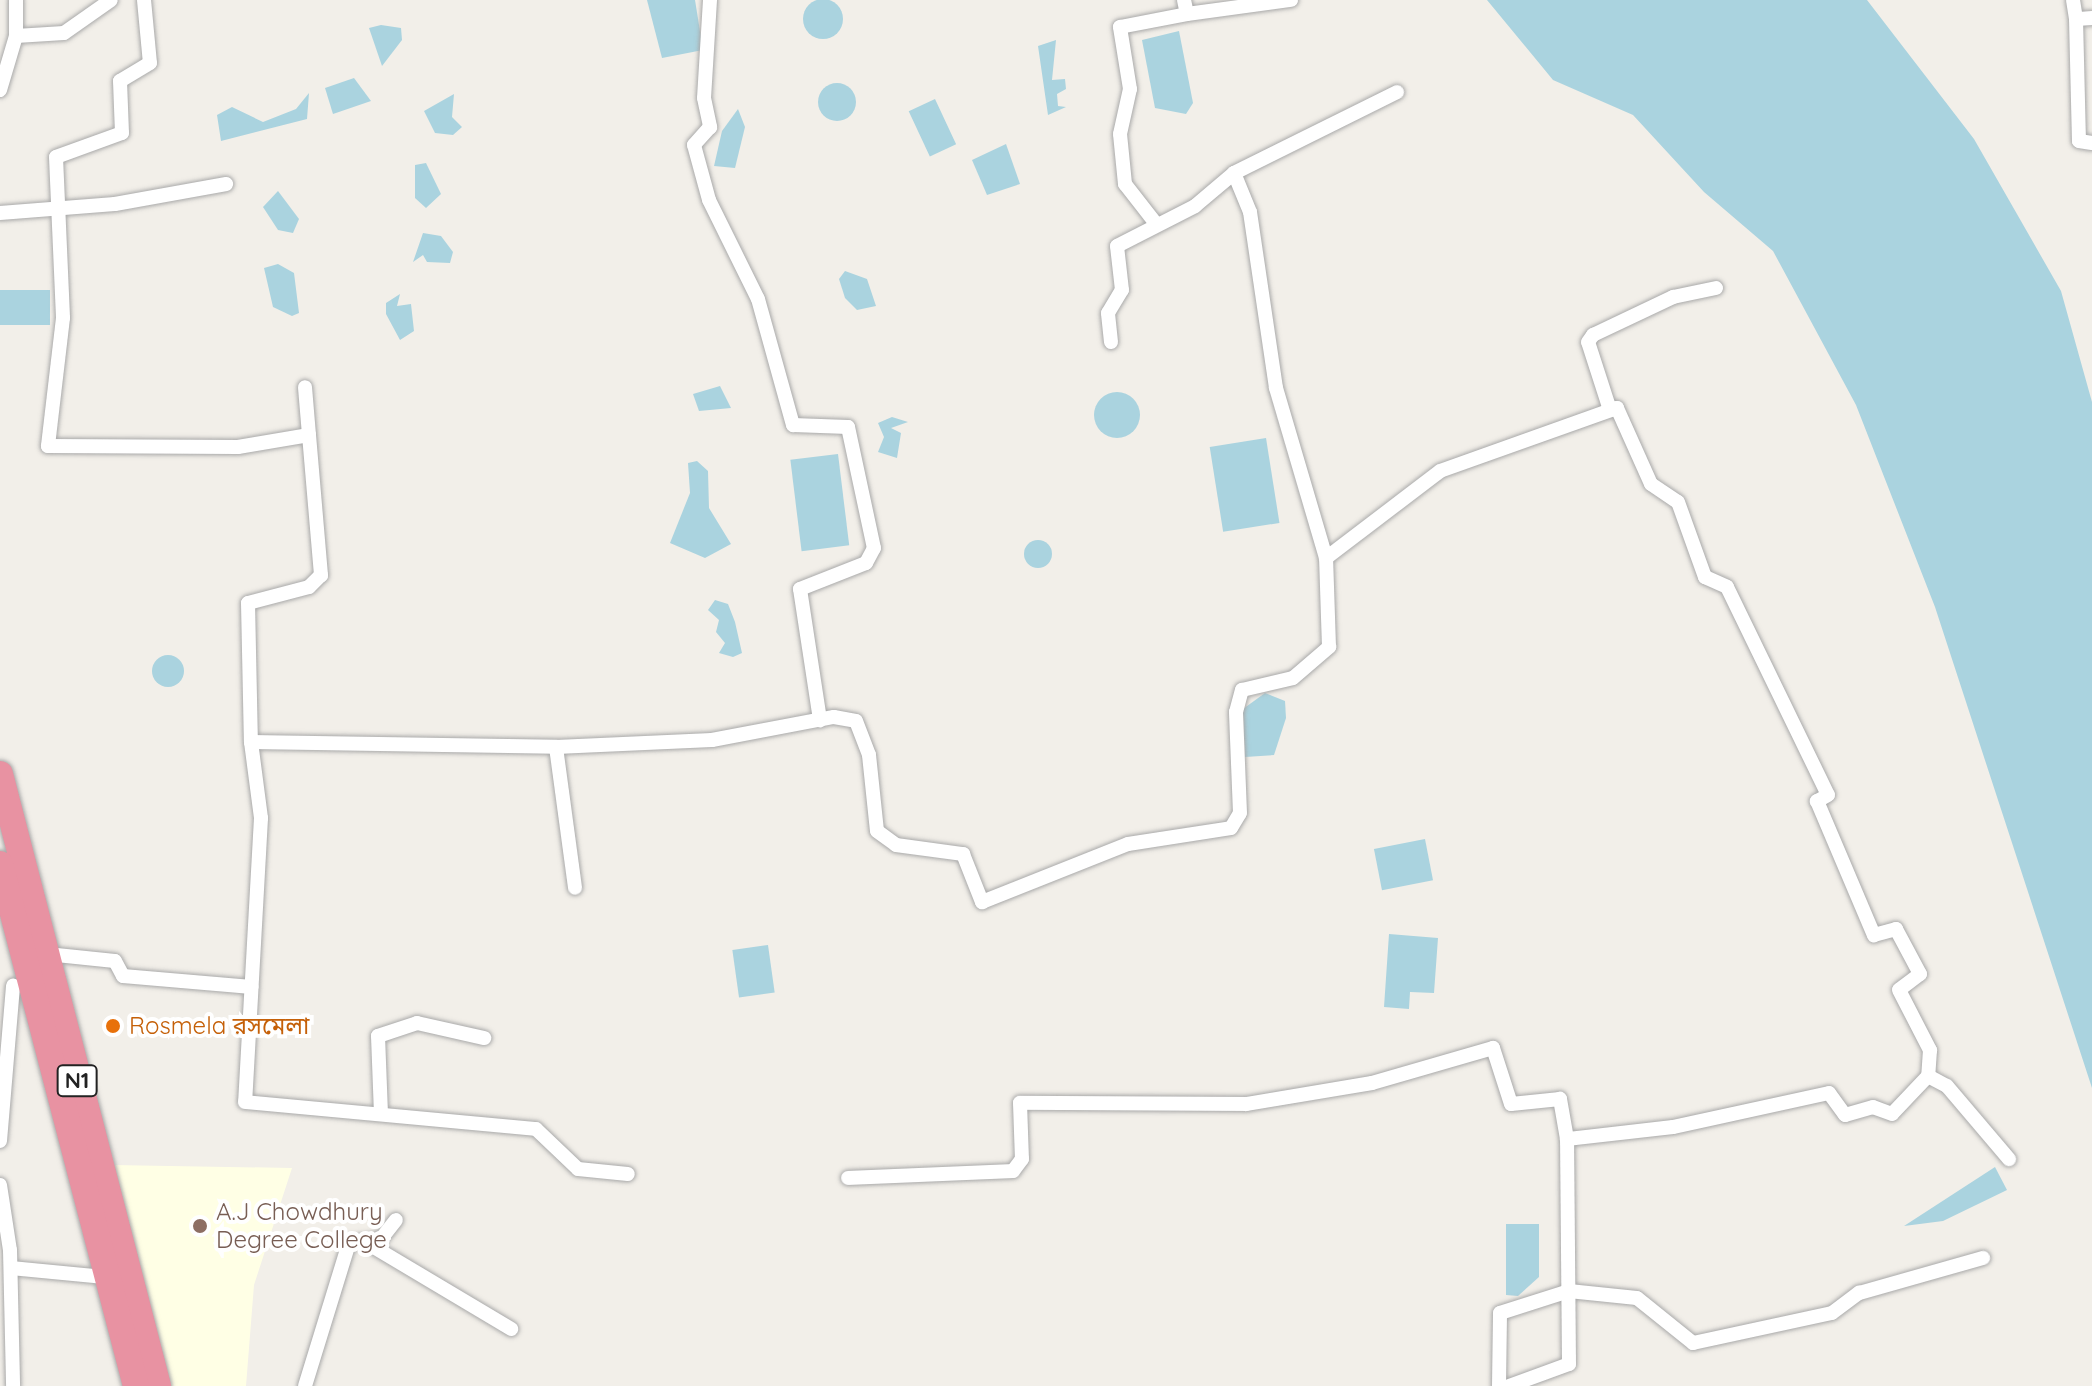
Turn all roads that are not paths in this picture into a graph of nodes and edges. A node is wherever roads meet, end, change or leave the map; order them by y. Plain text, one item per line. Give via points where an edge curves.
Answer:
1 (16, 0) edge
2 (111, 0) edge
3 (144, 0) edge
4 (710, 0) edge
5 (1291, 0) edge
6 (2073, 0) edge
7 (1186, 7) edge
8 (2092, 18) edge
9 (2076, 19) junction
10 (16, 36) junction
11 (0, 90) edge
12 (1397, 92) dead end
13 (2092, 143) edge
14 (1234, 173) junction
15 (226, 184) dead end
16 (58, 208) junction
17 (0, 213) edge
18 (1157, 225) junction
19 (1716, 288) dead end
20 (1111, 342) dead end
21 (305, 387) dead end
22 (1610, 410) junction
23 (309, 435) junction
24 (1326, 558) junction
25 (820, 720) junction
26 (251, 742) junction
27 (556, 747) junction
28 (0, 774) edge
29 (0, 864) edge
30 (575, 888) dead end
31 (47, 954) junction
32 (15, 987) edge
33 (252, 987) junction
34 (484, 1038) dead end
35 (1928, 1076) junction
36 (381, 1114) junction
37 (1567, 1139) junction
38 (0, 1141) edge
39 (2009, 1159) dead end
40 (628, 1174) dead end
41 (848, 1178) dead end
42 (0, 1185) edge
43 (396, 1220) dead end
44 (367, 1243) junction
45 (1983, 1258) dead end
46 (11, 1268) junction
47 (105, 1277) junction
48 (1569, 1291) junction
49 (511, 1329) dead end
50 (13, 1386) edge
51 (136, 1386) edge
52 (158, 1386) edge
53 (305, 1386) edge
54 (1499, 1386) edge
55 (1509, 1386) edge

1 - 10 street
2 - 10 street via 64,33
3 - 16 street via 150,63 120,81 122,133 62,150
4 - 25 street via 704,76 710,127 694,145 709,200 758,299 793,425 848,427 874,548 866,563 800,589
5 - 7 street
6 - 9 street
7 - 18 street via 1120,27 1130,89 1120,134 1125,184
8 - 9 street
9 - 13 street via 2079,141
10 - 11 street
12 - 14 street
14 - 18 street via 1195,206
14 - 24 street via 1250,212 1276,388
15 - 16 street
16 - 17 street
16 - 23 street via 63,318 48,446 238,447
18 - 20 street via 1117,246 1122,290 1108,313
19 - 22 street via 1673,297 1593,335 1588,342
21 - 23 street
22 - 24 street via 1440,471
22 - 35 street via 1617,408 1651,484 1678,502 1705,577 1727,587 1828,795 1817,801 1874,935 1896,929 1920,974 1899,990 1930,1050
23 - 26 street via 321,575 309,587 248,603
24 - 25 street via 1329,647 1293,678 1242,690 1236,712 1240,813 1231,828 1128,844 982,902 963,854 896,845 877,831 869,755 856,721
25 - 27 street via 712,740
26 - 27 street
26 - 33 street via 261,818
27 - 30 street
28 - 31 highway, N1
29 - 32 highway, N1
31 - 33 street via 115,961 123,976
31 - 52 highway, N1
32 - 38 street
32 - 47 highway, N1
33 - 36 street via 245,1102
34 - 36 street via 417,1023 378,1036
35 - 37 street via 1892,1114 1873,1107 1845,1115 1829,1093 1673,1127
35 - 39 street via 1953,1092
36 - 40 street via 536,1129 578,1169
37 - 41 street via 1560,1099 1511,1104 1493,1048 1372,1083 1246,1104 1020,1103 1022,1159 1013,1171
37 - 48 street
42 - 46 street
43 - 44 street via 388,1234
44 - 49 street
44 - 53 street via 349,1243
45 - 48 street via 1849,1297 1832,1313 1693,1343 1637,1298
46 - 47 street
46 - 50 street
47 - 51 highway, N1
48 - 54 street via 1500,1313
48 - 55 street via 1569,1364

